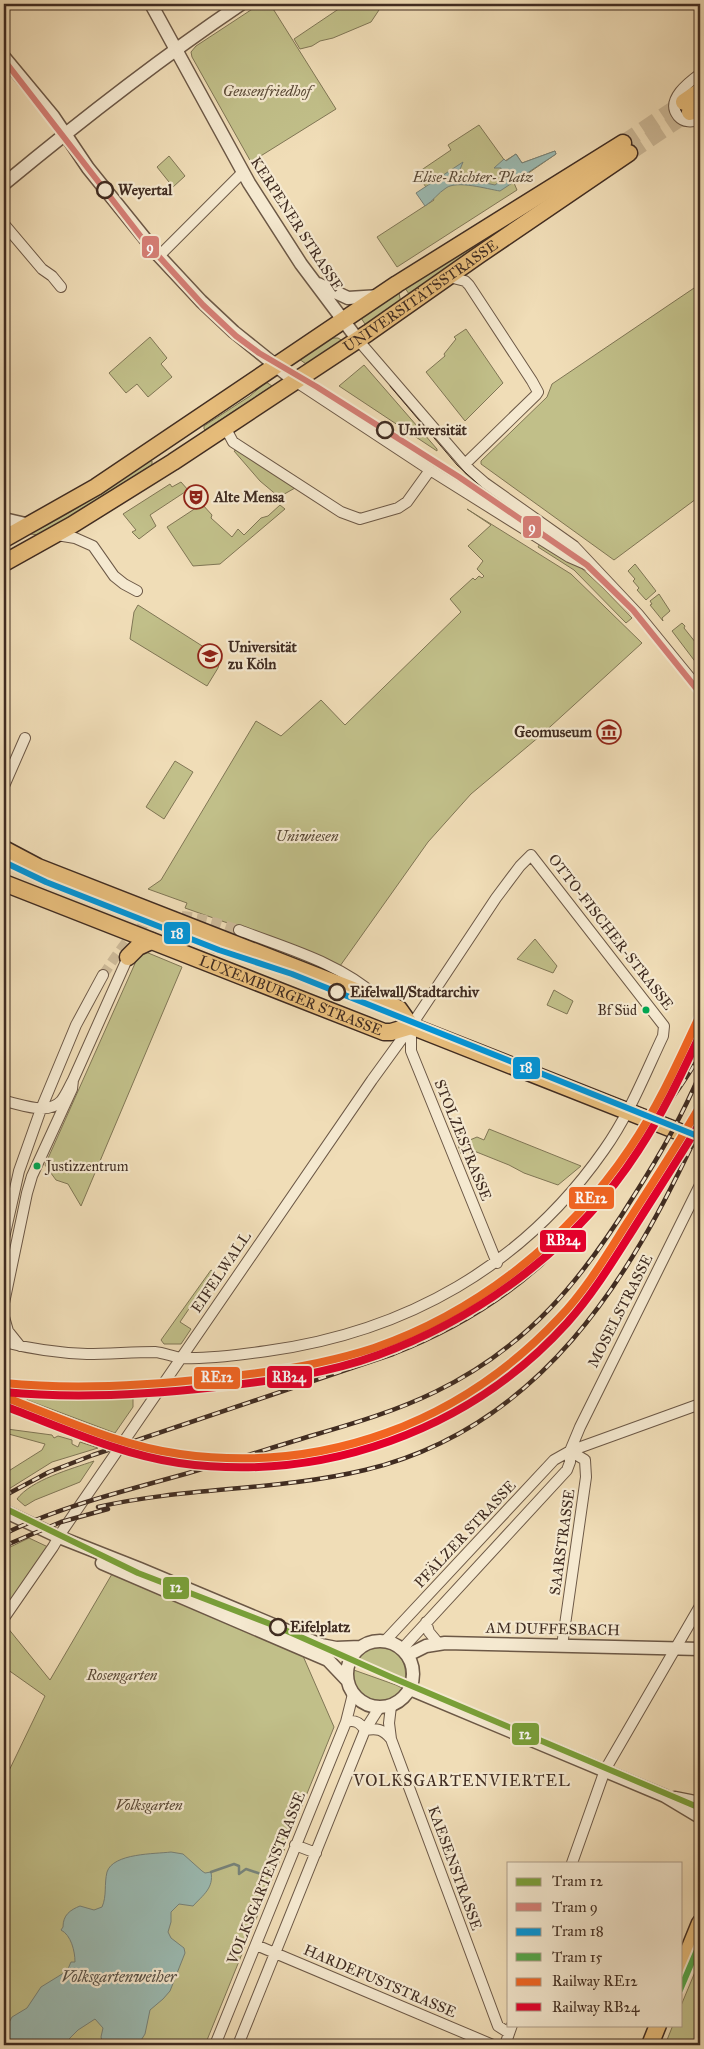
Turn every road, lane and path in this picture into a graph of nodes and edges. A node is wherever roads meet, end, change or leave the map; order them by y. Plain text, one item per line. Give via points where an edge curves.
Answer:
1 (151, 4) edge
2 (241, 4) edge
3 (175, 48) junction
4 (4, 57) edge
5 (700, 74) edge
6 (700, 92) edge
7 (694, 110) edge
8 (64, 134) junction
9 (243, 172) junction
10 (4, 184) edge
11 (4, 224) edge
12 (159, 256) junction
13 (449, 277) junction
14 (313, 282) junction
15 (61, 287) dead end
16 (380, 296) junction
17 (344, 321) junction
18 (358, 340) junction
19 (275, 366) junction
20 (295, 381) junction
21 (205, 412) junction
22 (225, 427) junction
23 (210, 436) junction
24 (142, 456) junction
25 (465, 464) junction
26 (430, 470) junction
27 (156, 472) junction
28 (4, 519) edge
29 (30, 525) junction
30 (56, 534) junction
31 (6, 536) edge
32 (34, 546) junction
33 (4, 562) edge
34 (593, 567) junction
35 (137, 591) dead end
36 (700, 690) edge
37 (25, 738) dead end
38 (4, 786) edge
39 (4, 849) edge
40 (531, 855) joint
41 (4, 883) edge
42 (122, 930) junction
43 (238, 930) tunnel mouth
44 (150, 941) junction
45 (128, 957) junction
46 (103, 975) tunnel mouth
47 (384, 1003) junction
48 (411, 1026) junction
49 (73, 1080) junction
50 (4, 1101) edge
51 (57, 1105) junction
52 (41, 1109) junction
53 (627, 1110) junction
54 (700, 1140) edge
55 (30, 1142) junction
56 (700, 1185) edge
57 (14, 1190) junction
58 (27, 1193) junction
59 (8, 1219) junction
60 (20, 1228) junction
61 (4, 1238) edge
62 (497, 1263) junction
63 (4, 1303) edge
64 (4, 1317) edge
65 (4, 1342) edge
66 (20, 1346) junction
67 (181, 1358) junction
68 (700, 1404) edge
69 (570, 1451) junction
70 (4, 1511) edge
71 (59, 1537) junction
72 (700, 1606) edge
73 (4, 1618) edge
74 (426, 1622) junction
75 (385, 1641) junction
76 (439, 1644) junction
77 (562, 1646) junction
78 (360, 1647) junction
79 (675, 1648) junction
80 (700, 1649) edge
81 (405, 1652) junction
82 (347, 1680) junction
83 (410, 1689) junction
84 (353, 1694) junction
85 (385, 1707) junction
86 (346, 1722) junction
87 (365, 1730) junction
88 (391, 1739) junction
89 (605, 1770) junction
90 (665, 1796) junction
91 (700, 1803) edge
92 (700, 1816) edge
93 (295, 1845) junction
94 (316, 1852) junction
95 (572, 1862) edge
96 (700, 1923) edge
97 (256, 1945) junction
98 (276, 1953) junction
99 (682, 1967) edge
100 (658, 2026) edge
101 (511, 2029) edge
102 (215, 2045) edge
103 (238, 2045) edge
104 (493, 2045) edge
105 (505, 2045) edge
106 (650, 2045) edge

1 - 3 street, KERPENER STRASSE
2 - 3 street
3 - 8 street
3 - 9 street, KERPENER STRASSE
4 - 8 street
5 - 7 street via 685,86 674,104 675,112 684,120
6 - 7 main road
8 - 10 street
8 - 12 street
9 - 12 street
9 - 14 street, KERPENER STRASSE
11 - 15 street
12 - 19 street via 200,301
13 - 16 main road, UNIVERSITÄTSSTRASSE via 626,148
13 - 18 main road, UNIVERSITÄTSSTRASSE
13 - 25 street via 464,280 469,285 538,392
14 - 16 street via 348,298
14 - 17 street, KERPENER STRASSE
16 - 17 main road, UNIVERSITÄTSSTRASSE
17 - 18 street, KERPENER STRASSE
17 - 19 main road, UNIVERSITÄTSSTRASSE
18 - 20 main road, UNIVERSITÄTSSTRASSE
18 - 25 street, KERPENER STRASSE
19 - 20 street
19 - 21 main road, UNIVERSITÄTSSTRASSE
20 - 22 main road, UNIVERSITÄTSSTRASSE
20 - 26 street
21 - 23 main road via 200,433
21 - 24 main road, UNIVERSITÄTSSTRASSE
22 - 23 main road, UNIVERSITÄTSSTRASSE
22 - 26 street via 233,442 356,518 404,505
23 - 27 main road, UNIVERSITÄTSSTRASSE
24 - 27 main road via 154,458
24 - 29 main road, UNIVERSITÄTSSTRASSE
25 - 34 street, KERPENER STRASSE via 485,484 574,546
26 - 34 street via 569,557
27 - 30 main road, UNIVERSITÄTSSTRASSE
28 - 29 street
29 - 31 main road, UNIVERSITÄTSSTRASSE
30 - 32 main road, UNIVERSITÄTSSTRASSE
30 - 35 street via 93,546 114,576
31 - 32 main road
32 - 33 main road, UNIVERSITÄTSSTRASSE
34 - 36 street, KERPENER STRASSE via 650,628
37 - 38 street
39 - 47 main road, LUXEMBURGER STRASSE via 38,867
40 - 48 street, EIFELWALL via 496,898
40 - 53 street, OTTO-FISCHER-STRASSE via 664,1026 664,1034
41 - 42 main road, LUXEMBURGER STRASSE
42 - 44 main road, LUXEMBURGER STRASSE
42 - 45 main road via 128,943
43 - 47 street via 351,976
44 - 45 main road
44 - 48 main road, LUXEMBURGER STRASSE via 384,1032
45 - 49 street
46 - 52 street via 76,1026
47 - 48 main road, LUXEMBURGER STRASSE via 399,1010
48 - 53 main road, LUXEMBURGER STRASSE
48 - 62 street, STOLZESTRASSE via 412,1051
48 - 67 street, EIFELWALL
49 - 51 street
49 - 58 street
50 - 52 street
51 - 52 street
51 - 55 street via 43,1119
52 - 55 street
53 - 54 main road, LUXEMBURGER STRASSE
53 - 62 street via 614,1136 586,1174 543,1222
55 - 57 street
56 - 69 street, MOSELSTRASSE
57 - 58 street via 18,1196
57 - 59 street
58 - 60 street
59 - 60 street via 15,1219
59 - 61 street
60 - 63 street
62 - 67 street via 431,1302 342,1336 243,1354
64 - 66 street via 8,1331
65 - 66 street
66 - 67 street via 87,1354 158,1352
67 - 71 street, EIFELWALL
68 - 69 street, PFÄLZER STRASSE
69 - 74 street, PFÄLZER STRASSE via 567,1470
69 - 75 street, PFÄLZER STRASSE via 554,1460
69 - 77 street, SAARSTRASSE via 585,1460 586,1477
70 - 71 street
71 - 73 street, EIFELWALL
71 - 78 street via 321,1646
71 - 82 street via 78,1551 109,1566 328,1660
72 - 79 street
74 - 76 street
74 - 81 street, PFÄLZER STRASSE
75 - 78 street via 374,1641
75 - 81 street
76 - 77 street, AM DUFFESBACH
76 - 81 street, AM DUFFESBACH
77 - 79 street, AM DUFFESBACH
78 - 82 street via 349,1662
79 - 80 street, AM DUFFESBACH
79 - 89 street
81 - 83 street via 413,1670
82 - 84 street
83 - 85 street via 405,1696
83 - 89 street
84 - 85 street via 361,1702
84 - 86 street, VOLKSGARTENSTRASSE
85 - 87 street
85 - 88 street, KAESENSTRASSE
86 - 87 street via 360,1723
86 - 93 street, VOLKSGARTENSTRASSE
87 - 88 street via 376,1728
87 - 94 street
88 - 101 street, KAESENSTRASSE via 498,2026
89 - 90 street
89 - 95 street
90 - 91 street
90 - 92 street
93 - 94 street
93 - 97 street, VOLKSGARTENSTRASSE
94 - 98 street
96 - 99 main road
97 - 98 street, HARDEFUSTSTRASSE
97 - 102 street, VOLKSGARTENSTRASSE
98 - 103 street
98 - 104 street, HARDEFUSTSTRASSE
100 - 106 main road
101 - 105 street

